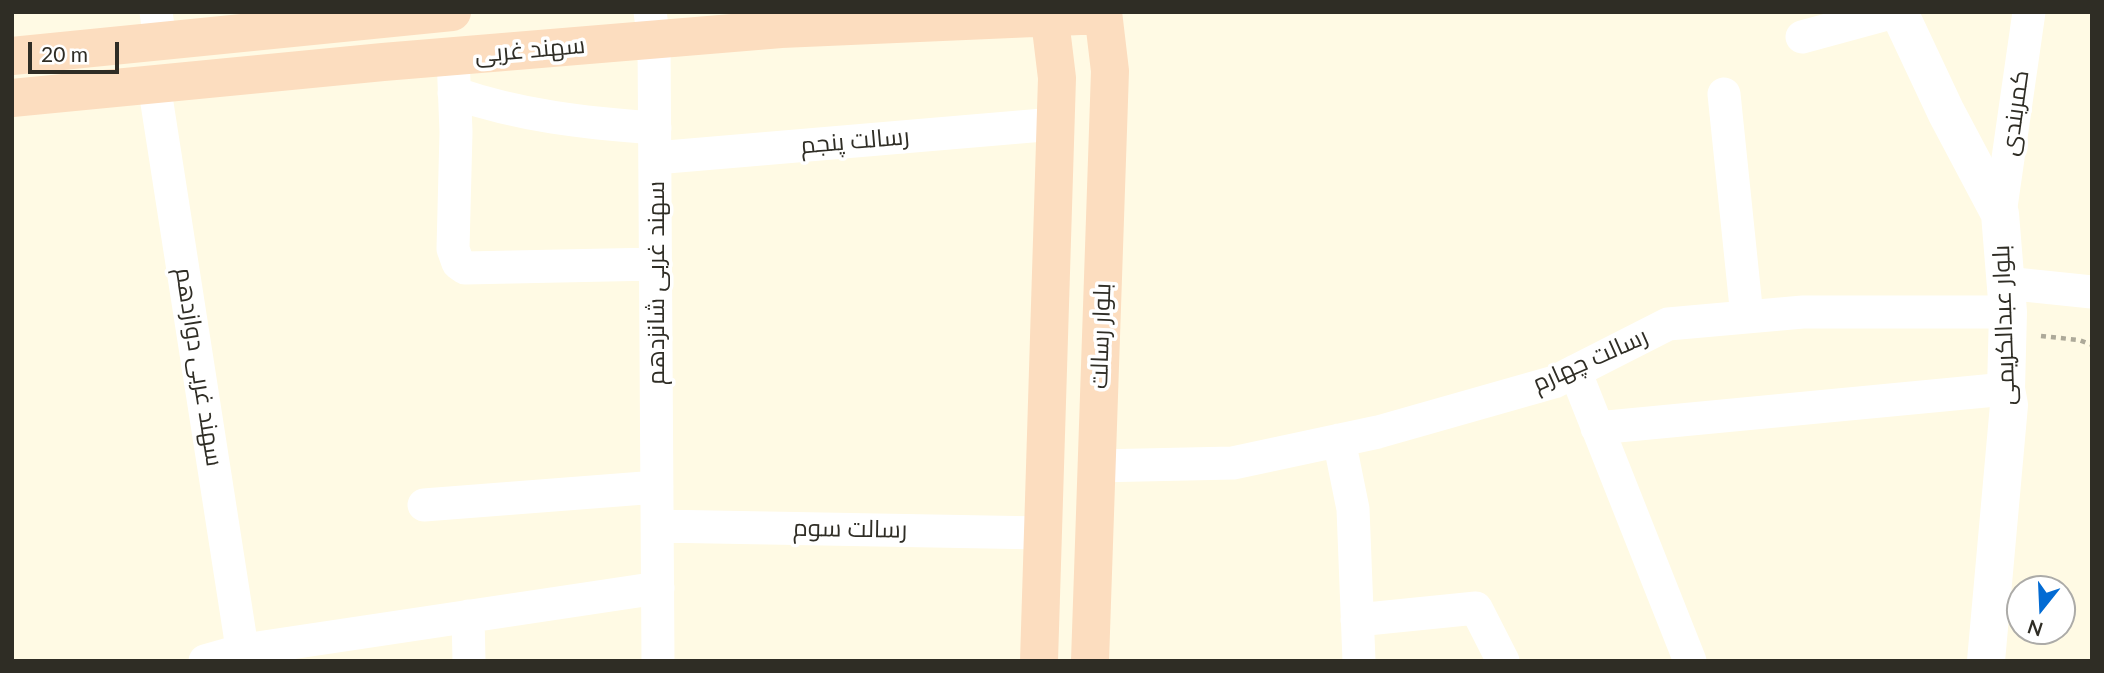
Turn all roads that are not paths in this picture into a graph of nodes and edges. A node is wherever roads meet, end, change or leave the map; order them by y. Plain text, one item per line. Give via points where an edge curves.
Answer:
1 (452, 12) edge
2 (1897, 12) edge
3 (2029, 12) edge
4 (1103, 13) edge
5 (1050, 15) edge
6 (349, 18) edge
7 (652, 26) edge
8 (158, 27) edge
9 (1802, 37) dead end
10 (12, 56) edge
11 (453, 56) junction
12 (354, 65) junction
13 (154, 84) junction
14 (454, 93) junction
15 (1724, 94) dead end
16 (12, 98) edge
17 (1055, 124) junction
18 (655, 143) junction
19 (2000, 214) junction
20 (656, 264) junction
21 (2092, 292) edge
22 (2007, 309) junction
23 (1747, 317) junction
24 (1575, 371) junction
25 (2006, 389) junction
26 (1597, 428) junction
27 (1339, 440) junction
28 (1096, 466) junction
29 (657, 487) junction
30 (424, 505) dead end
31 (658, 526) junction
32 (1043, 533) junction
33 (658, 589) junction
34 (468, 616) junction
35 (1357, 620) junction
36 (244, 655) edge
37 (205, 661) edge
38 (469, 661) edge
39 (658, 661) edge
40 (1039, 661) edge
41 (1090, 661) edge
42 (1359, 661) edge
43 (1503, 661) edge
44 (1690, 661) edge
45 (1986, 661) edge

1 - 6 main road, سهند غربی
2 - 9 street
2 - 19 street, بلوار عبدالکریمی
3 - 19 street, کمربندی
4 - 5 main road, سهند غربی
4 - 28 main road, بلوار رسالت via 1110,72
5 - 7 main road, سهند غربی via 781,29
5 - 17 main road
6 - 8 main road, سهند غربی
6 - 12 main road
7 - 11 main road, سهند غربی
7 - 18 street, سهند غربی شانزدهم
8 - 10 main road, سهند غربی
11 - 12 main road, سهند غربی
11 - 14 street
12 - 13 main road, سهند غربی
13 - 16 main road, سهند غربی
13 - 36 street, سهند غربی دوازدهم
14 - 18 street, رسالت پنجم
14 - 20 street via 453,249 458,263 465,268
15 - 23 street
17 - 18 street, رسالت پنجم
17 - 32 main road
18 - 20 street, سهند غربی شانزدهم
19 - 22 street, بلوار عبدالکریمی
20 - 29 street, سهند غربی شانزدهم
21 - 22 street, رسالت چهارم
22 - 23 street, رسالت چهارم
22 - 25 street, بلوار عبدالکریمی
23 - 24 street, رسالت چهارم via 1668,324
24 - 26 street
24 - 27 street, رسالت چهارم via 1554,382
25 - 26 street
25 - 45 street, بلوار عبدالکریمی
26 - 44 street
27 - 28 street, رسالت چهارم via 1233,463
27 - 35 street via 1353,509
28 - 41 main road, بلوار رسالت
29 - 30 street
29 - 31 street, سهند غربی شانزدهم
31 - 32 street, رسالت سوم
31 - 33 street, سهند غربی شانزدهم
32 - 40 main road
33 - 34 street
33 - 39 street, سهند غربی شانزدهم
34 - 36 street
34 - 38 street
35 - 42 street
35 - 43 street via 1476,608
36 - 37 street

